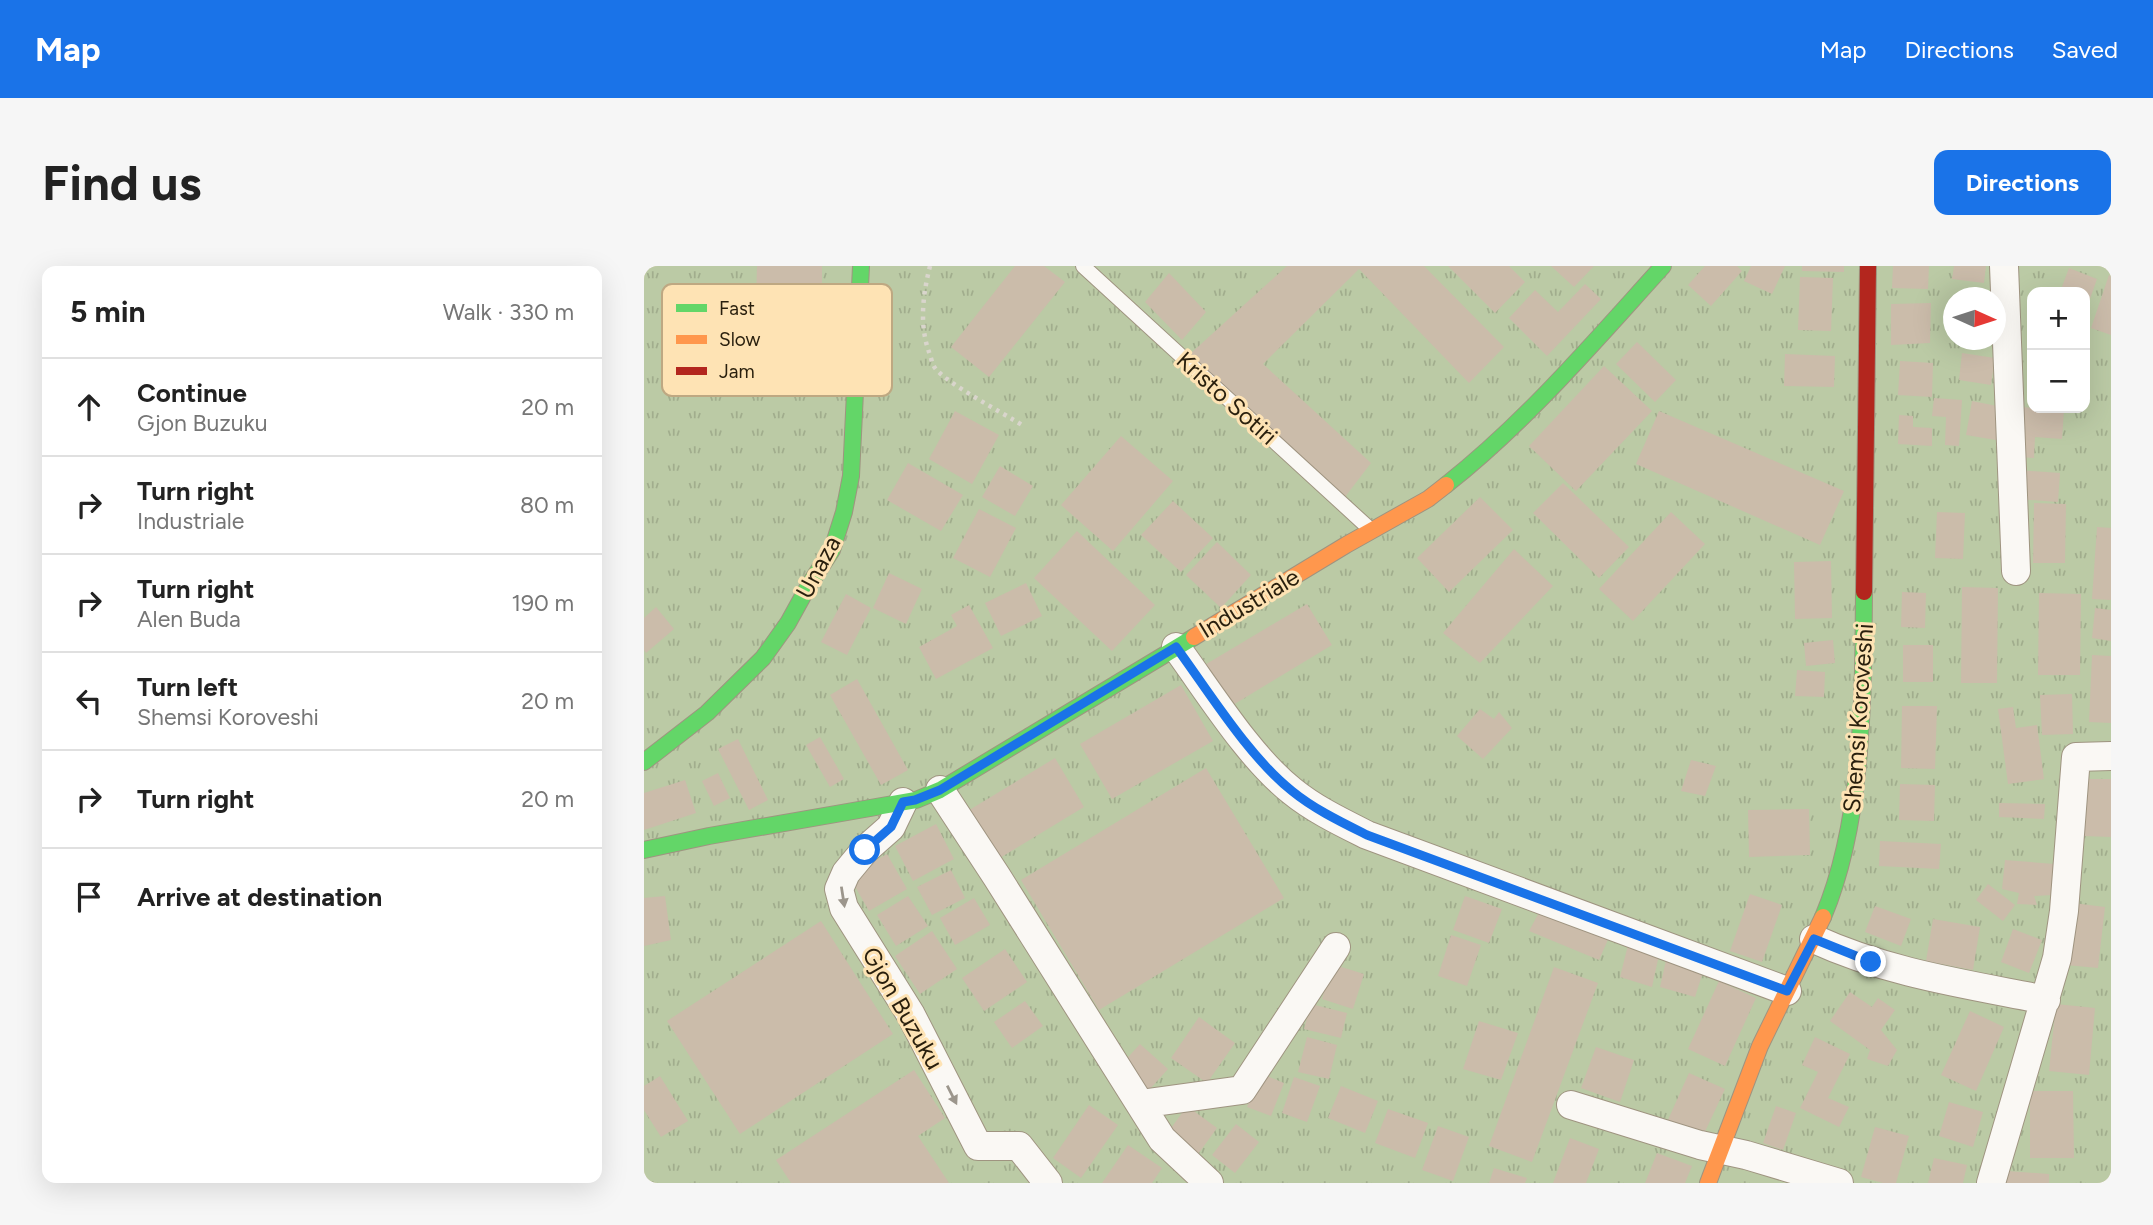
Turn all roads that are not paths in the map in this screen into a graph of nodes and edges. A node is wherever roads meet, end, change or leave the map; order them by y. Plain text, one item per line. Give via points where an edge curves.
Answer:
1 (861, 266) edge
2 (1083, 266) edge
3 (1663, 266) edge
4 (1868, 266) edge
5 (2004, 266) edge
6 (860, 284) edge
7 (855, 396) edge
8 (1371, 530) junction
9 (2016, 570) dead end
10 (1176, 647) junction
11 (2111, 756) edge
12 (644, 762) edge
13 (940, 790) junction
14 (903, 802) junction
15 (644, 850) edge
16 (1814, 939) junction
17 (1336, 947) dead end
18 (1787, 991) junction
19 (2046, 1000) junction
20 (1140, 1104) junction
21 (1571, 1105) dead end
22 (1721, 1150) junction
23 (1048, 1183) edge
24 (1209, 1183) edge
25 (1708, 1183) edge
26 (1839, 1183) edge
27 (1991, 1183) edge

1 - 6 main road, Unaza
2 - 8 lane, Kristo Sotiri
3 - 8 main road, Industriale via 1528,413 1475,462 1428,499
4 - 16 main road, Shemsi Koroveshi via 1860,741 1850,824 1829,903
5 - 9 street
7 - 12 main road, Unaza via 851,476 832,550 763,658 707,713
8 - 10 main road, Industriale
10 - 13 main road, Industriale
10 - 18 street via 1268,768 1291,791 1324,813 1367,835
11 - 19 street via 2076,757 2064,911
13 - 14 main road, Industriale
13 - 20 street
14 - 15 main road, Industriale
14 -> 23 street, Gjon Buzuku via 891,827 846,873 839,889 844,908 911,1015 978,1146 1019,1146
16 - 18 main road, Shemsi Koroveshi
16 - 19 street via 1902,971
17 - 20 street via 1242,1090
18 - 22 main road, Shemsi Koroveshi via 1760,1046
19 - 27 street
20 - 24 street via 1162,1139
21 - 22 street
22 - 25 main road, Shemsi Koroveshi
22 - 26 street

